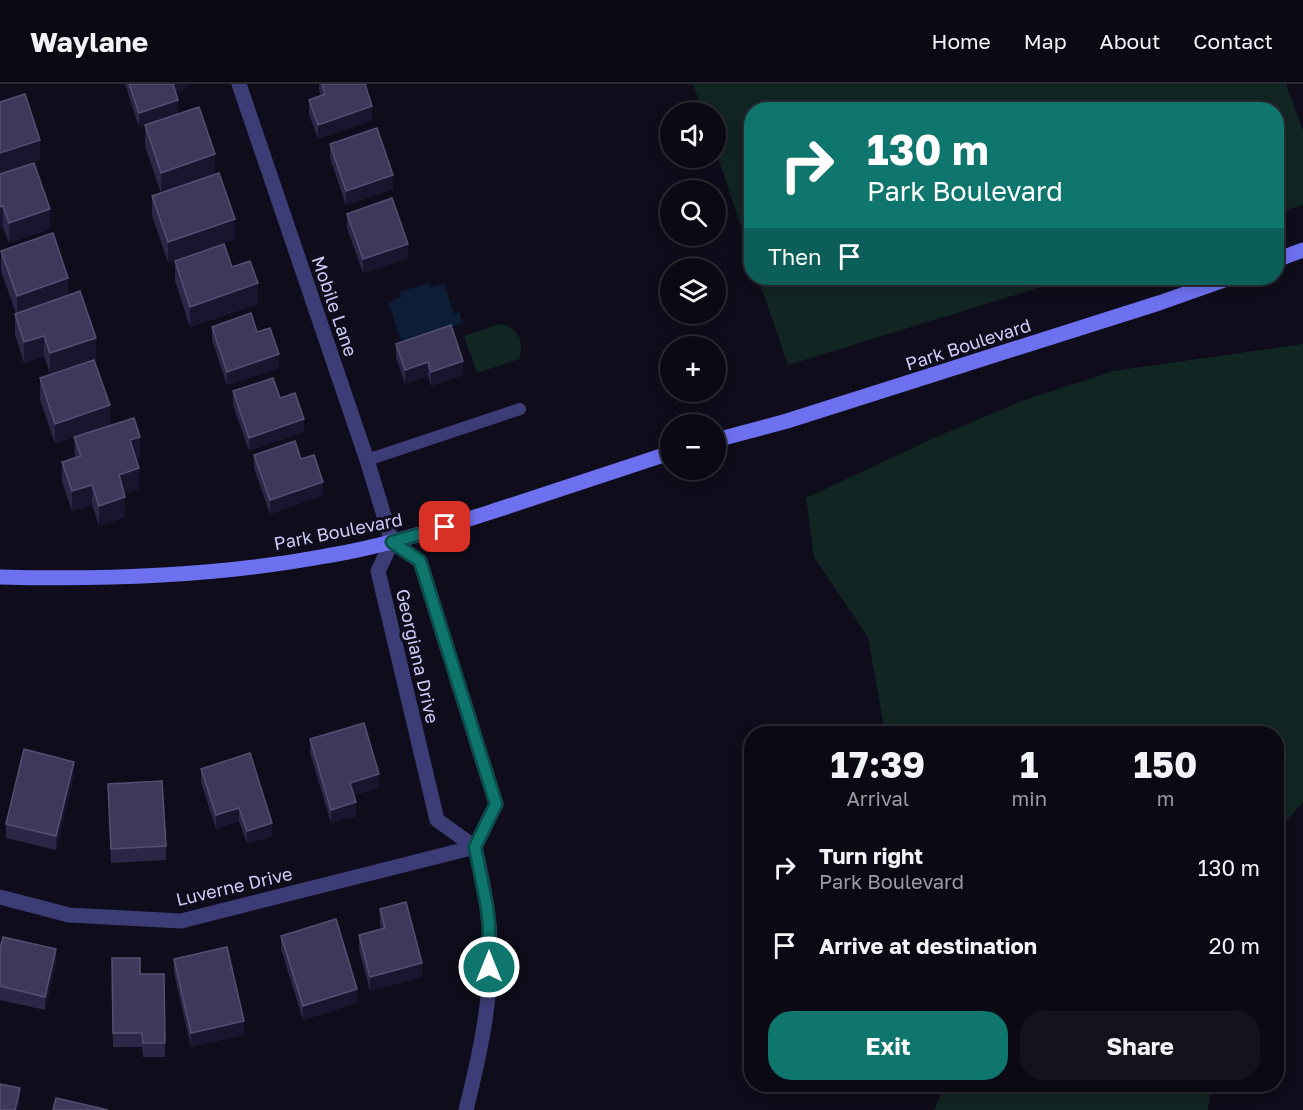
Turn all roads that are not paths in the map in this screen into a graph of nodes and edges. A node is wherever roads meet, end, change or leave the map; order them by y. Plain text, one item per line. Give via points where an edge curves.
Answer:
1 (239, 84) edge
2 (1303, 250) edge
3 (1284, 257) edge
4 (1210, 285) edge
5 (520, 409) dead end
6 (726, 437) edge
7 (660, 456) edge
8 (367, 460) junction
9 (392, 542) junction
10 (0, 577) edge
11 (475, 847) junction
12 (0, 897) edge
13 (466, 1110) edge

1 - 8 street, Mobile Lane
2 - 3 main road
4 - 6 main road, Park Boulevard via 787,422
5 - 8 lane
7 - 9 main road, Park Boulevard
8 - 9 street, Mobile Lane
9 - 10 main road, Park Boulevard via 327,556 198,572 99,578
9 - 11 street, Georgiana Drive via 378,572 437,820
9 - 11 street, Georgiana Drive via 420,561 496,804
11 - 12 street, Luverne Drive via 181,921 69,915
11 - 13 street via 488,916 489,967 486,1017

